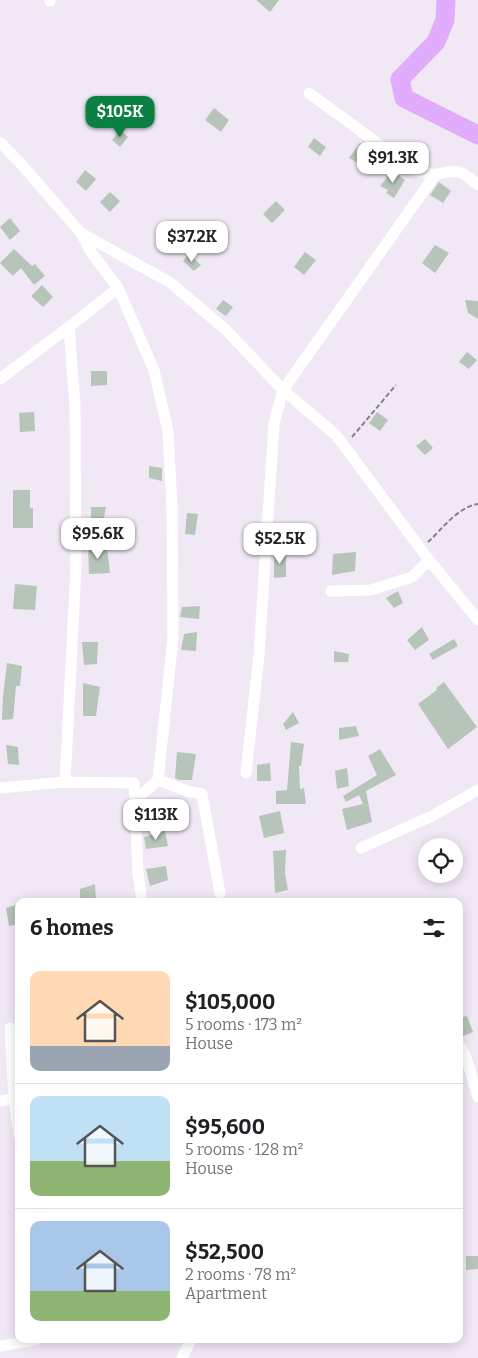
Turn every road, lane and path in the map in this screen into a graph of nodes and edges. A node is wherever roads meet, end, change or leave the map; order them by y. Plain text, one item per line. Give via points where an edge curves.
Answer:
1 (309, 93) dead end
2 (0, 142) edge
3 (435, 175) junction
4 (478, 185) edge
5 (81, 233) junction
6 (118, 288) junction
7 (69, 327) junction
8 (0, 379) edge
9 (396, 385) dead end
10 (283, 390) junction
11 (344, 447) junction
12 (478, 504) edge
13 (421, 549) junction
14 (429, 560) junction
15 (331, 591) dead end
16 (478, 620) edge
17 (246, 773) dead end
18 (158, 780) junction
19 (65, 782) junction
20 (0, 788) edge
21 (478, 790) edge
22 (135, 801) junction
23 (361, 848) dead end
24 (220, 893) dead end
25 (142, 898) edge
26 (10, 1028) dead end
27 (463, 1051) edge
28 (15, 1086) edge
29 (478, 1097) edge
30 (15, 1098) edge
31 (0, 1101) edge
32 (18, 1343) edge
33 (189, 1343) edge
34 (0, 1346) edge
35 (182, 1358) edge

1 - 3 street via 415,171
2 - 5 street
3 - 4 street via 455,170
3 - 10 street
5 - 6 street
5 - 10 street via 171,282 225,329
6 - 7 street
6 - 18 street via 154,370 168,431 173,639
7 - 8 street
7 - 19 street via 75,406 76,567
9 - 11 path
10 - 11 street via 336,435
10 - 17 street via 274,423 258,655
11 - 13 street
12 - 13 path via 452,519
13 - 14 street
14 - 15 street via 412,577 371,590
14 - 16 street
18 - 22 street
18 - 24 street via 202,794
19 - 20 street
19 - 22 street via 134,783
21 - 23 street via 432,816
22 - 25 street
26 - 28 street
27 - 29 street
30 - 31 street
32 - 34 street
33 - 35 street

